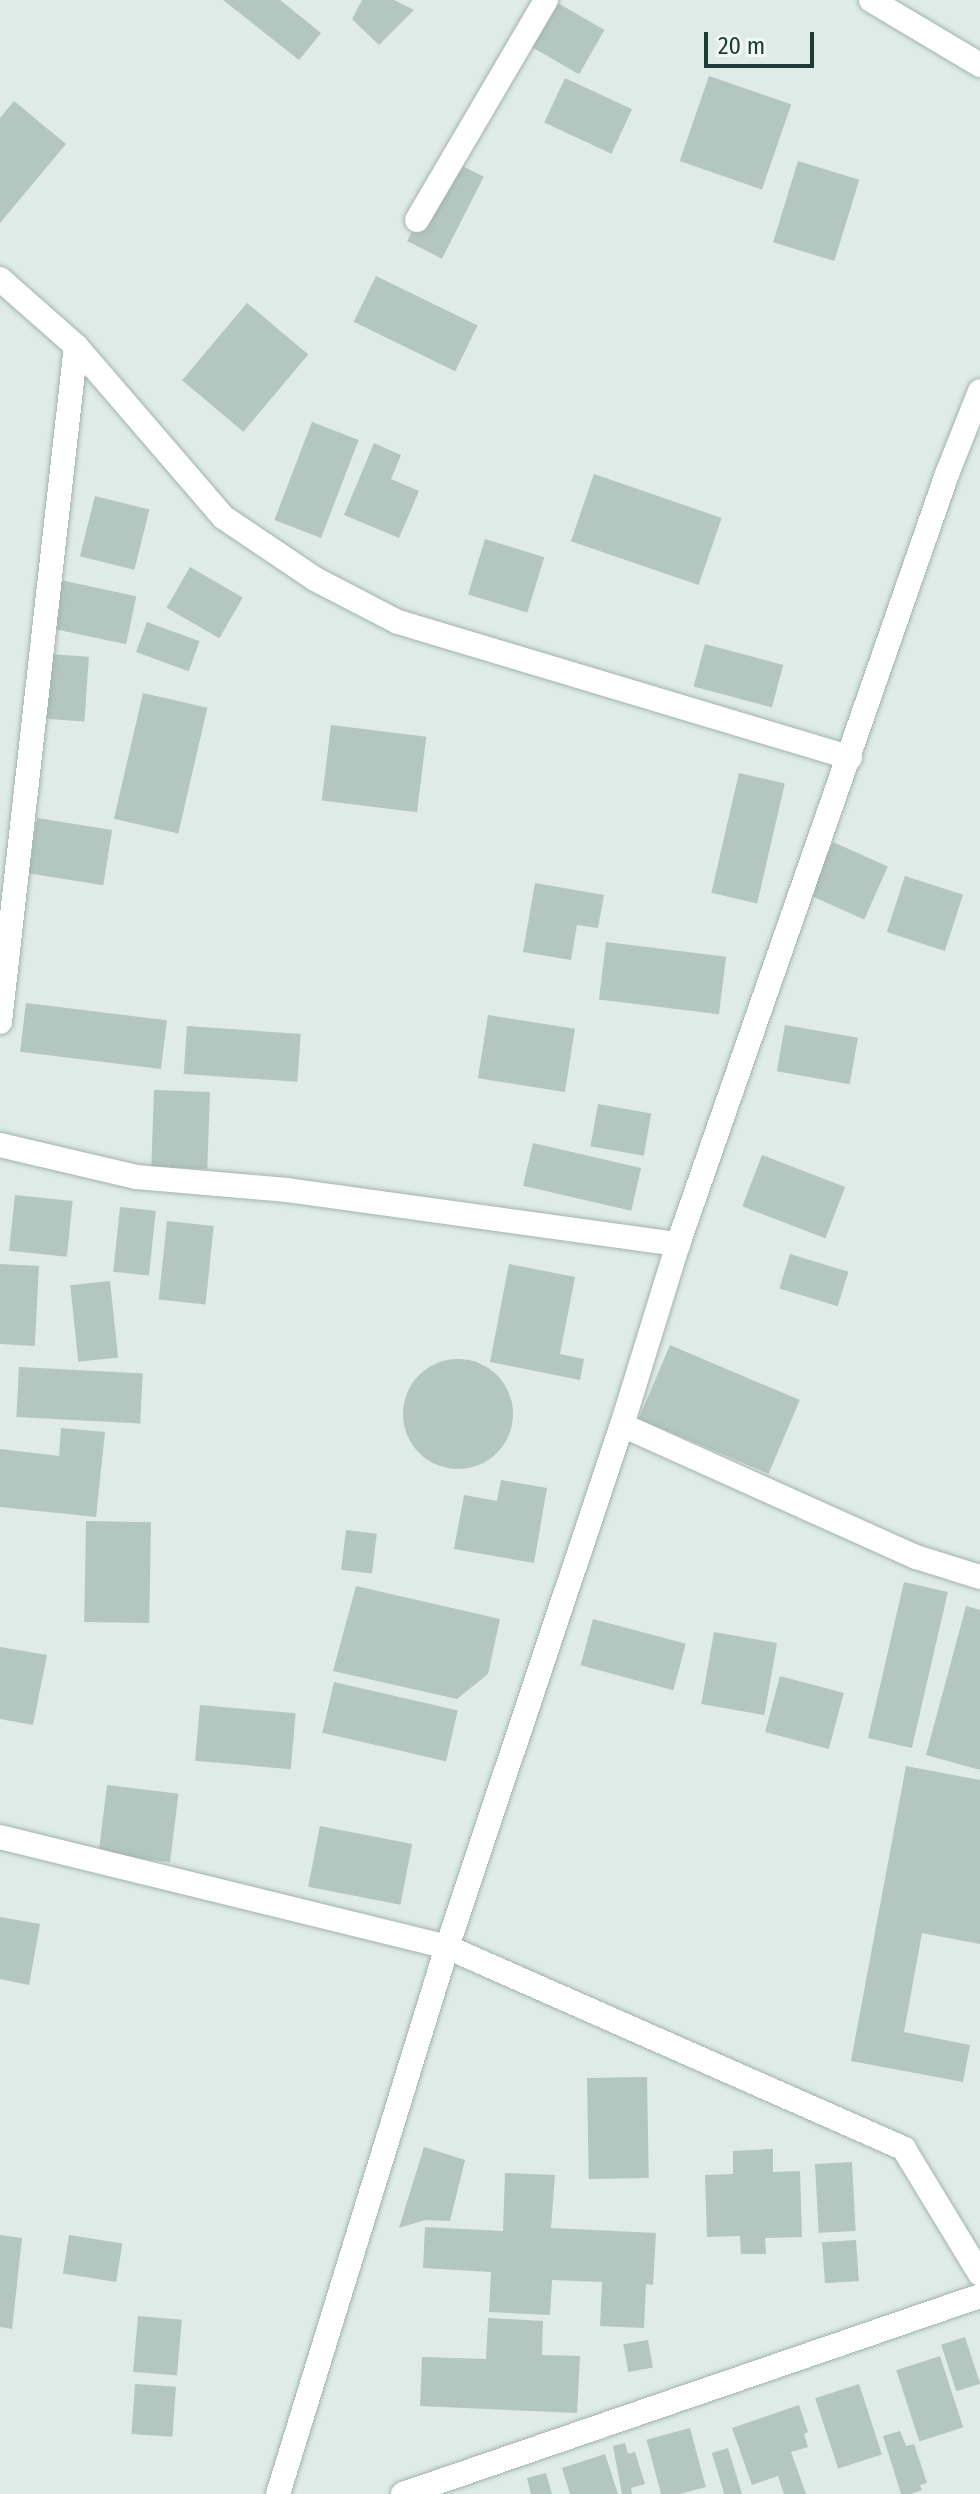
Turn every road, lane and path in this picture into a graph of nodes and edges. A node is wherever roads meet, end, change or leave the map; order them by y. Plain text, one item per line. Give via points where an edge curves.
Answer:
1 (546, 0) edge
2 (871, 0) edge
3 (897, 7) edge
4 (980, 65) edge
5 (417, 220) dead end
6 (0, 279) edge
7 (76, 346) junction
8 (980, 391) edge
9 (850, 758) junction
10 (0, 1022) edge
11 (0, 1145) edge
12 (678, 1244) junction
13 (622, 1425) junction
14 (980, 1577) edge
15 (0, 1837) edge
16 (447, 1947) junction
17 (980, 2274) edge
18 (980, 2296) edge
19 (278, 2494) edge
20 (403, 2494) edge

1 - 5 street
2 - 3 street
3 - 4 street
6 - 7 street
7 - 9 street via 223,517 315,579 398,622
7 - 10 street
8 - 9 street
9 - 12 street
11 - 12 street via 136,1177 287,1190
12 - 13 street
13 - 14 street via 916,1557
13 - 16 street
15 - 16 street
16 - 17 street via 904,2149
16 - 19 street
18 - 20 street

